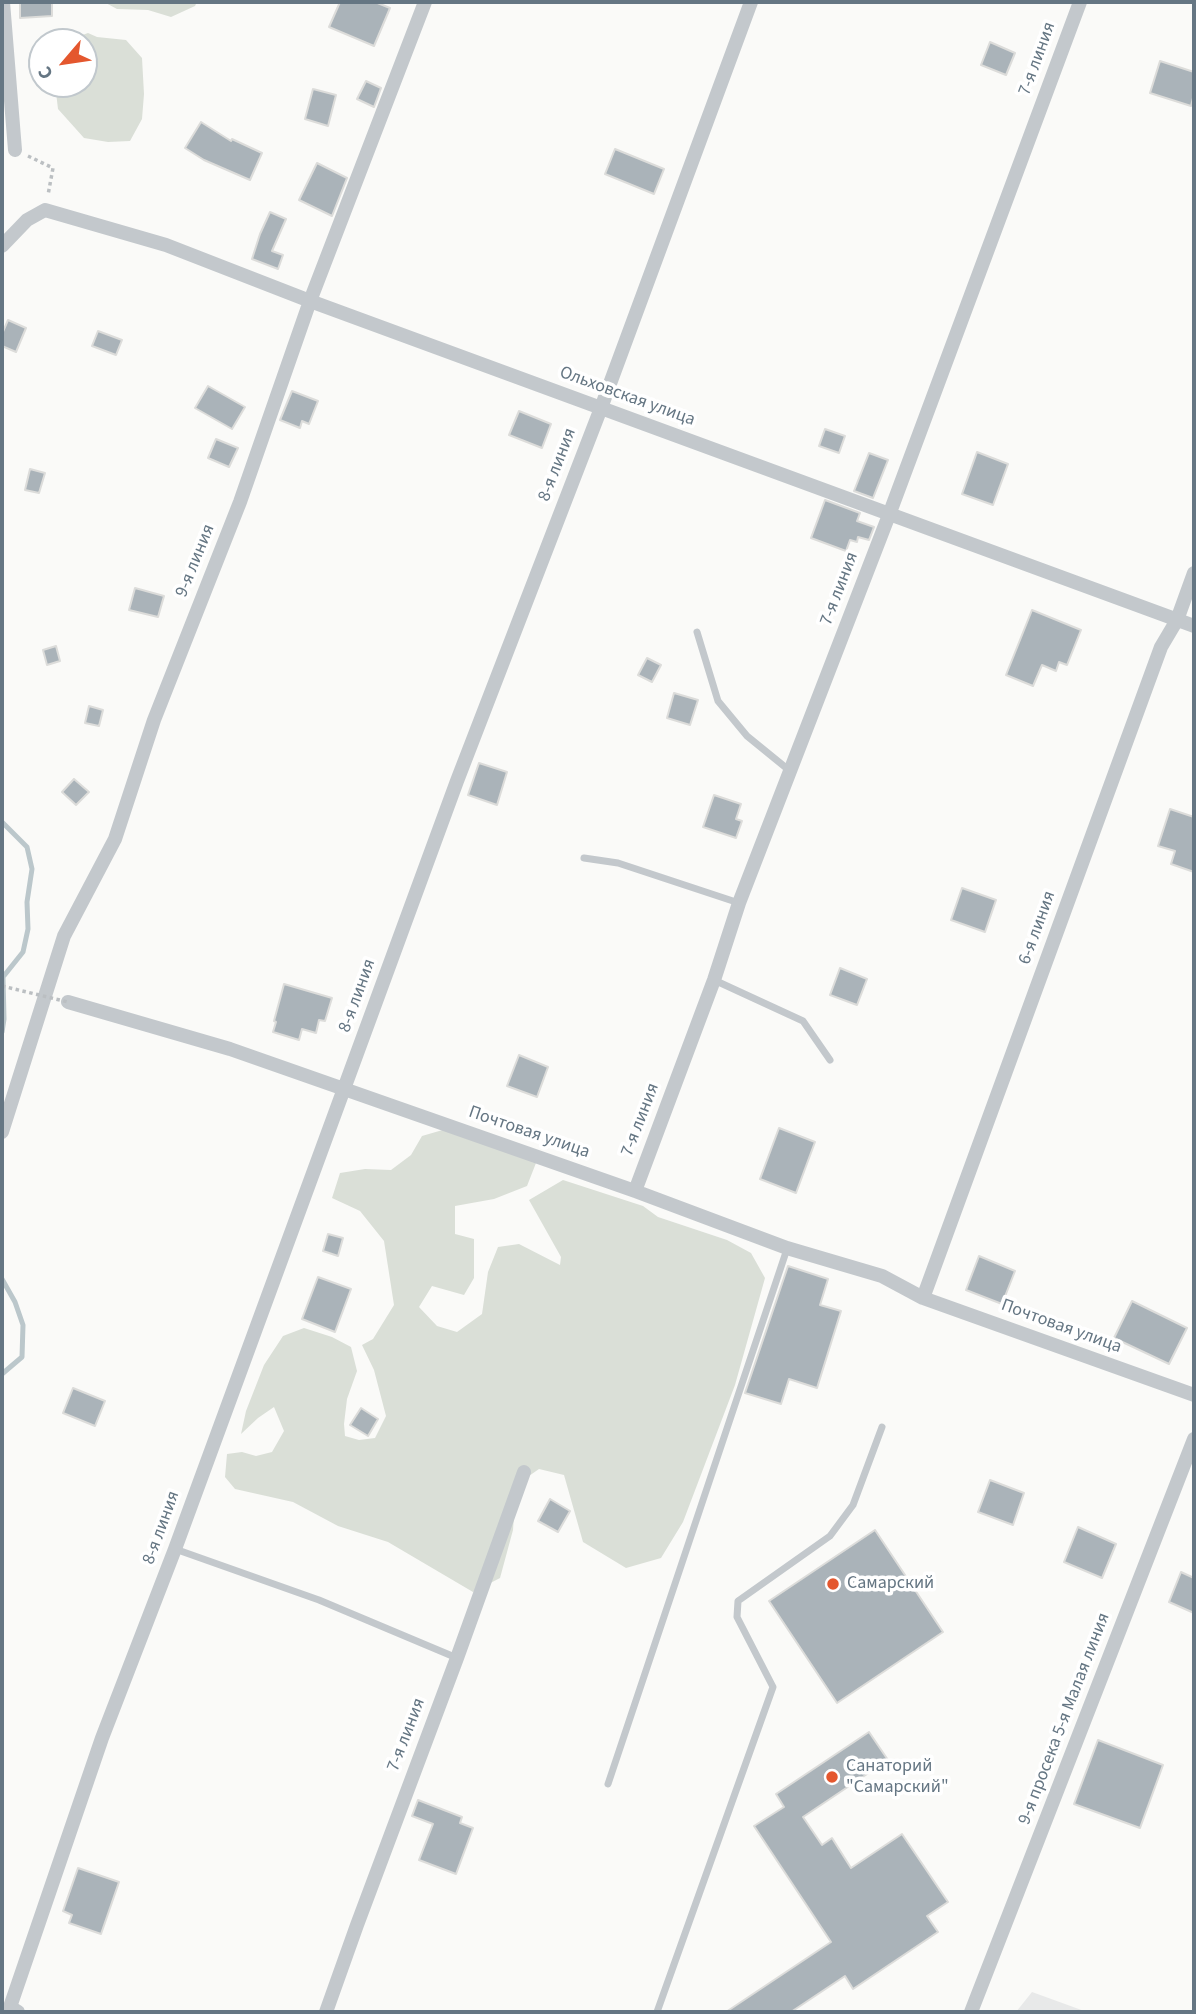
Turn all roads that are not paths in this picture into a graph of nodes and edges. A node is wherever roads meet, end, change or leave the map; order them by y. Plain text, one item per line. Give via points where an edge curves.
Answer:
1 (3, 2) edge
2 (425, 2) edge
3 (751, 2) edge
4 (1080, 2) edge
5 (18, 151) road end
6 (2, 246) edge
7 (310, 301) junction
8 (601, 408) junction
9 (889, 515) junction
10 (1194, 573) edge
11 (1177, 620) junction
12 (1194, 626) edge
13 (697, 632) dead end
14 (791, 772) junction
15 (584, 858) dead end
16 (739, 903) junction
17 (714, 980) junction
18 (68, 1002) road end
19 (830, 1060) dead end
20 (344, 1090) junction
21 (2, 1132) edge
22 (635, 1191) junction
23 (787, 1248) junction
24 (923, 1298) junction
25 (1194, 1395) edge
26 (882, 1426) dead end
27 (1194, 1439) edge
28 (524, 1472) dead end
29 (175, 1549) junction
30 (457, 1658) junction
31 (608, 1784) dead end
32 (14, 2010) edge
33 (974, 2011) edge
34 (327, 2012) edge
35 (657, 2012) edge

1 - 5 street
2 - 7 street, 9-я линия
3 - 8 street, 8-я линия
4 - 9 street, 7-я линия
6 - 7 street, Ольховская улица via 27,220 45,210 166,246
7 - 8 street, Ольховская улица
7 - 21 street, 9-я линия via 240,502 154,720 115,839 64,936
8 - 9 street, Ольховская улица
8 - 20 street, 8-я линия
9 - 11 street, Ольховская улица
9 - 14 street, 7-я линия
10 - 11 street, 6-я линия
11 - 12 street, Ольховская улица
11 - 24 street, 6-я линия via 1161,648
13 - 14 lane via 718,701 747,736
14 - 16 street, 7-я линия
15 - 16 lane via 618,863
16 - 17 street, 7-я линия
17 - 19 lane via 803,1021
17 - 22 street, 7-я линия
18 - 20 street, Почтовая улица via 230,1049
20 - 22 street, Почтовая улица
20 - 29 street, 8-я линия
22 - 23 street, Почтовая улица
23 - 24 street, Почтовая улица via 882,1276
23 - 31 lane
24 - 25 street, Почтовая улица
26 - 35 lane via 853,1505 830,1536 738,1601 737,1617 773,1687
27 - 33 street, 9-я просека 5-я Малая линия
28 - 30 street, 7-я линия
29 - 30 lane via 319,1600
29 - 32 street, 8-я линия via 102,1738
30 - 34 street, 7-я линия

